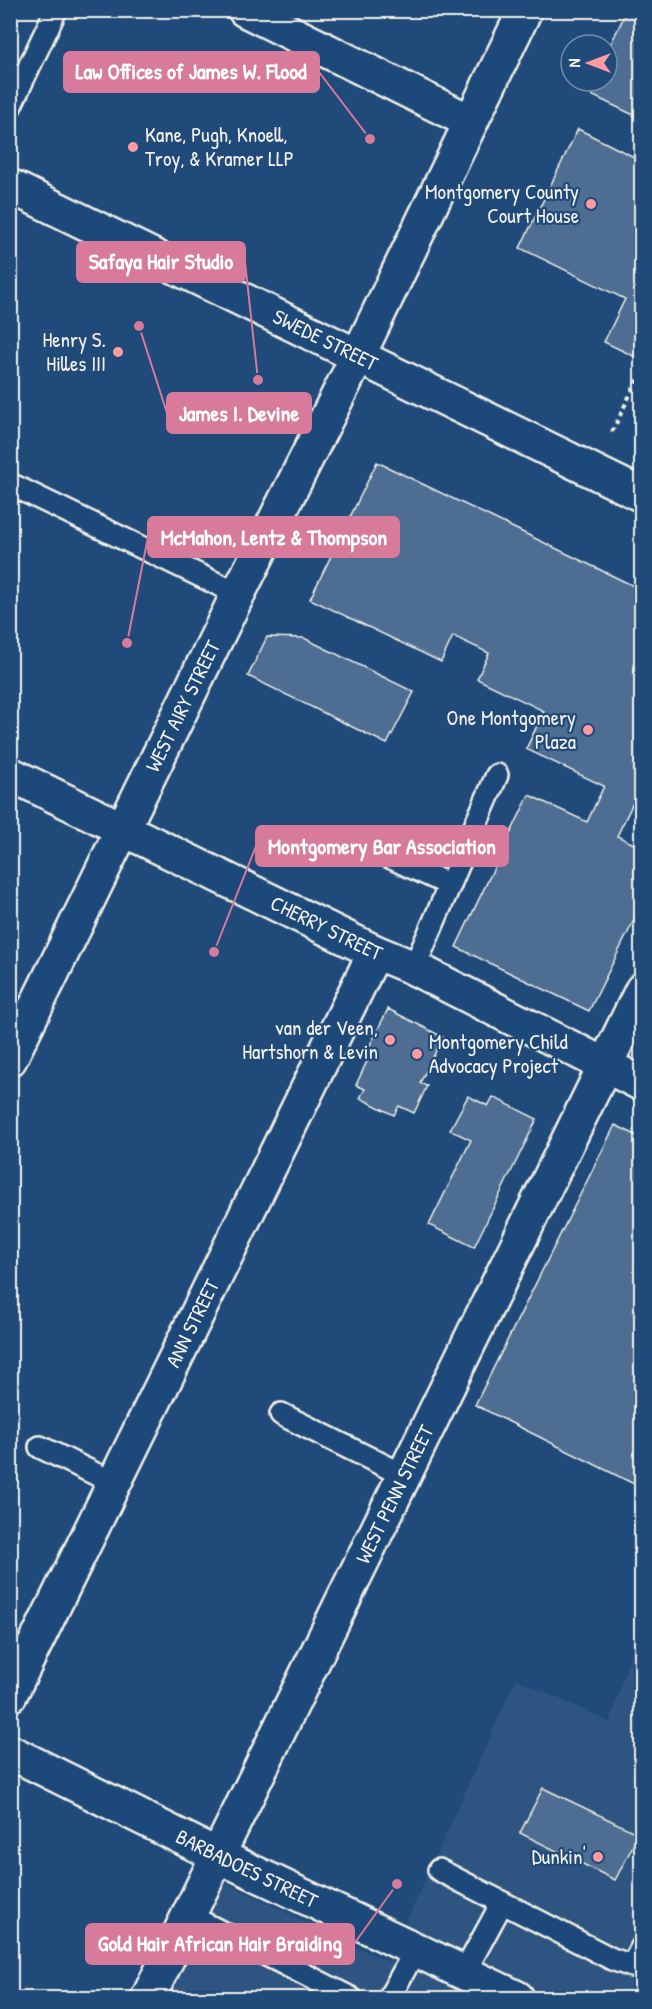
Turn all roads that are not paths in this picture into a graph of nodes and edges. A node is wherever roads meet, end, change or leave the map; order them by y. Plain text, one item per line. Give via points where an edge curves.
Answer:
1 (56, 10) edge
2 (245, 10) edge
3 (525, 10) edge
4 (10, 107) edge
5 (471, 122) junction
6 (10, 186) edge
7 (358, 356) junction
8 (10, 484) edge
9 (642, 495) edge
10 (238, 594) junction
11 (10, 774) edge
12 (497, 775) dead end
13 (123, 828) junction
14 (357, 842) dead end
15 (450, 885) junction
16 (375, 952) junction
17 (414, 968) junction
18 (642, 990) edge
19 (14, 1043) edge
20 (604, 1066) junction
21 (642, 1084) edge
22 (280, 1414) dead end
23 (40, 1447) dead end
24 (403, 1475) junction
25 (114, 1483) junction
26 (10, 1695) edge
27 (10, 1752) edge
28 (217, 1855) junction
29 (439, 1870) dead end
30 (502, 1903) junction
31 (188, 1915) junction
32 (416, 1949) junction
33 (637, 1957) edge
34 (464, 1973) junction
35 (148, 1998) edge
36 (351, 1998) edge
37 (389, 1998) edge
38 (517, 1998) edge

1 - 4 lane
2 - 5 street
3 - 5 street, WEST AIRY STREET
5 - 7 street, WEST AIRY STREET
6 - 7 street, SWEDE STREET
7 - 9 street, SWEDE STREET
7 - 10 street, WEST AIRY STREET
8 - 10 lane
10 - 13 street, WEST AIRY STREET
11 - 13 street, CHERRY STREET
12 - 15 lane
13 - 16 street, CHERRY STREET
13 - 19 street, WEST AIRY STREET
14 - 15 lane
15 - 17 lane
16 - 17 street, CHERRY STREET
16 - 25 street, ANN STREET
17 - 20 street, CHERRY STREET
18 - 20 street, WEST PENN STREET
20 - 21 street, CHERRY STREET
20 - 24 street, WEST PENN STREET
22 - 24 lane
23 - 25 lane
24 - 28 street, WEST PENN STREET
25 - 26 street, ANN STREET
27 - 28 street, BARBADOES STREET
28 - 31 street, WEST PENN STREET
28 - 32 street, BARBADOES STREET
29 - 30 lane
30 - 33 lane via 612,1959
30 - 34 lane
31 - 35 street, WEST PENN STREET
31 - 36 lane
32 - 34 street, BARBADOES STREET
32 - 37 lane
34 - 38 street, BARBADOES STREET

